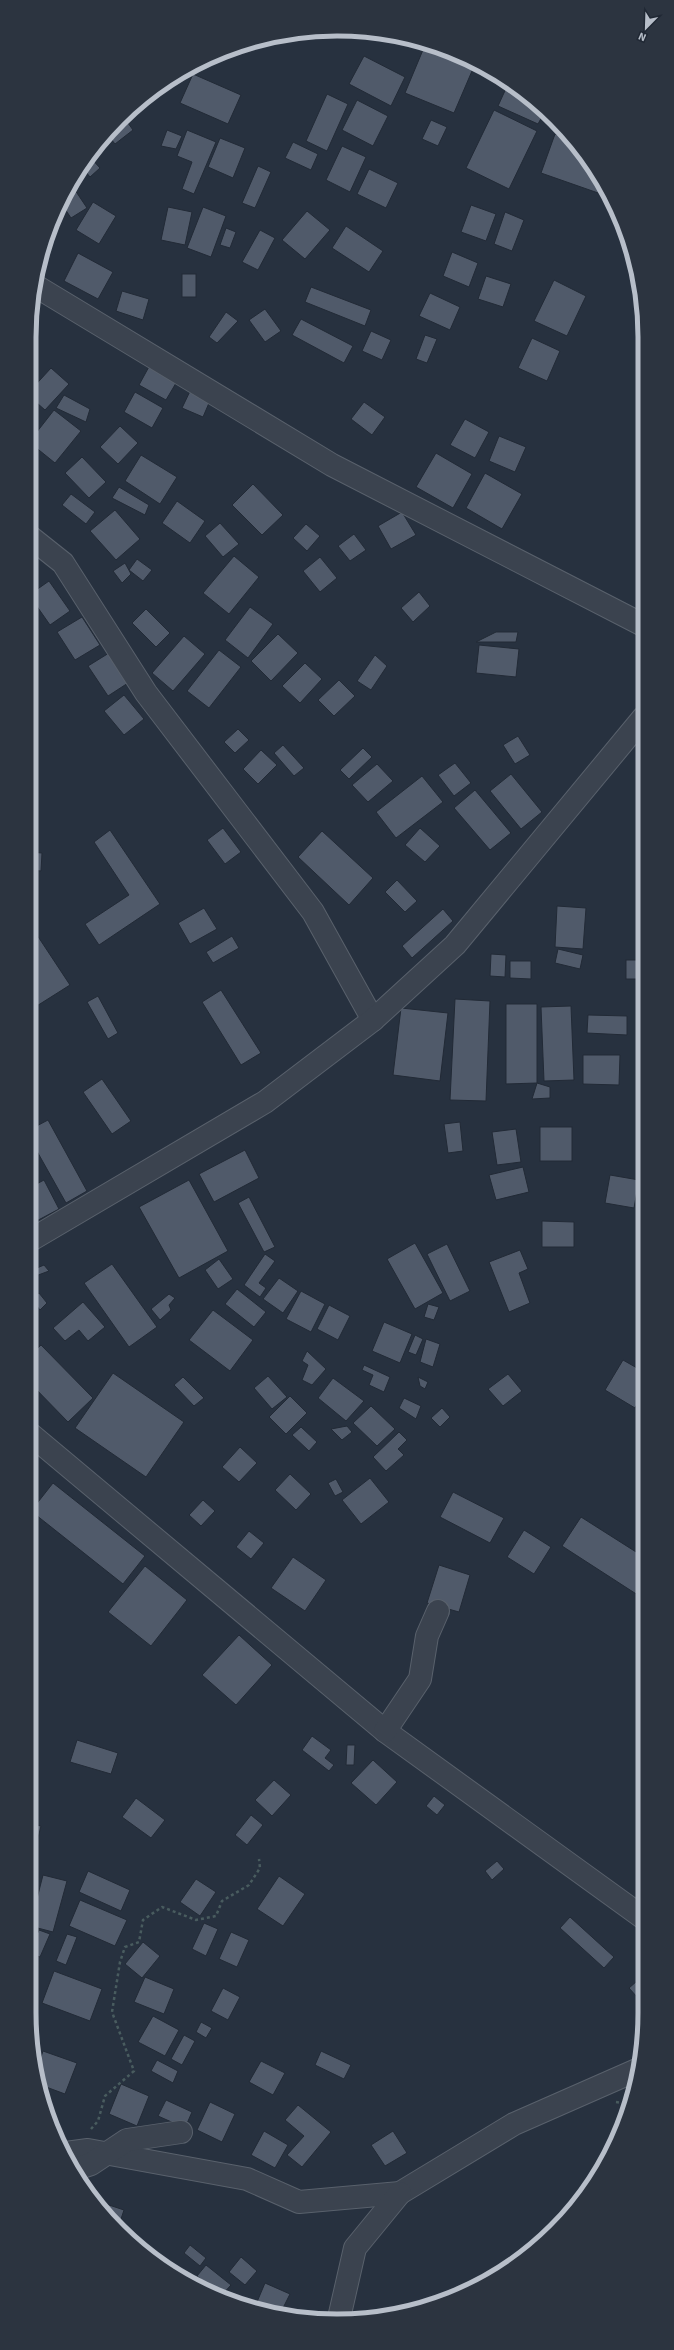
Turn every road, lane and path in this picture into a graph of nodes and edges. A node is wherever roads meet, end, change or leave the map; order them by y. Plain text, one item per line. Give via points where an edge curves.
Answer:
1 (40, 289) edge
2 (36, 542) edge
3 (638, 622) edge
4 (638, 724) edge
5 (373, 1020) junction
6 (36, 1237) edge
7 (36, 1443) edge
8 (438, 1611) dead end
9 (385, 1731) junction
10 (259, 1859) dead end
11 (638, 1914) edge
12 (632, 2073) edge
13 (90, 2131) dead end
14 (181, 2132) dead end
15 (70, 2152) edge
16 (107, 2154) junction
17 (79, 2168) edge
18 (400, 2193) junction
19 (340, 2314) edge

1 - 3 street via 332,465
2 - 5 street via 63,563 146,693 313,912
4 - 5 street via 455,945
5 - 6 street via 265,1102
7 - 9 street
8 - 9 street via 427,1636 420,1679
9 - 11 street
10 - 13 path via 260,1868 249,1884 222,1901 216,1916 196,1920 162,1907 143,1920 139,1942 125,1947 112,2012 134,2071 105,2096 98,2121
12 - 18 street via 514,2124
14 - 16 street via 127,2140
15 - 16 street via 88,2150
16 - 17 street
16 - 18 street via 247,2180 299,2202
18 - 19 street via 355,2248

